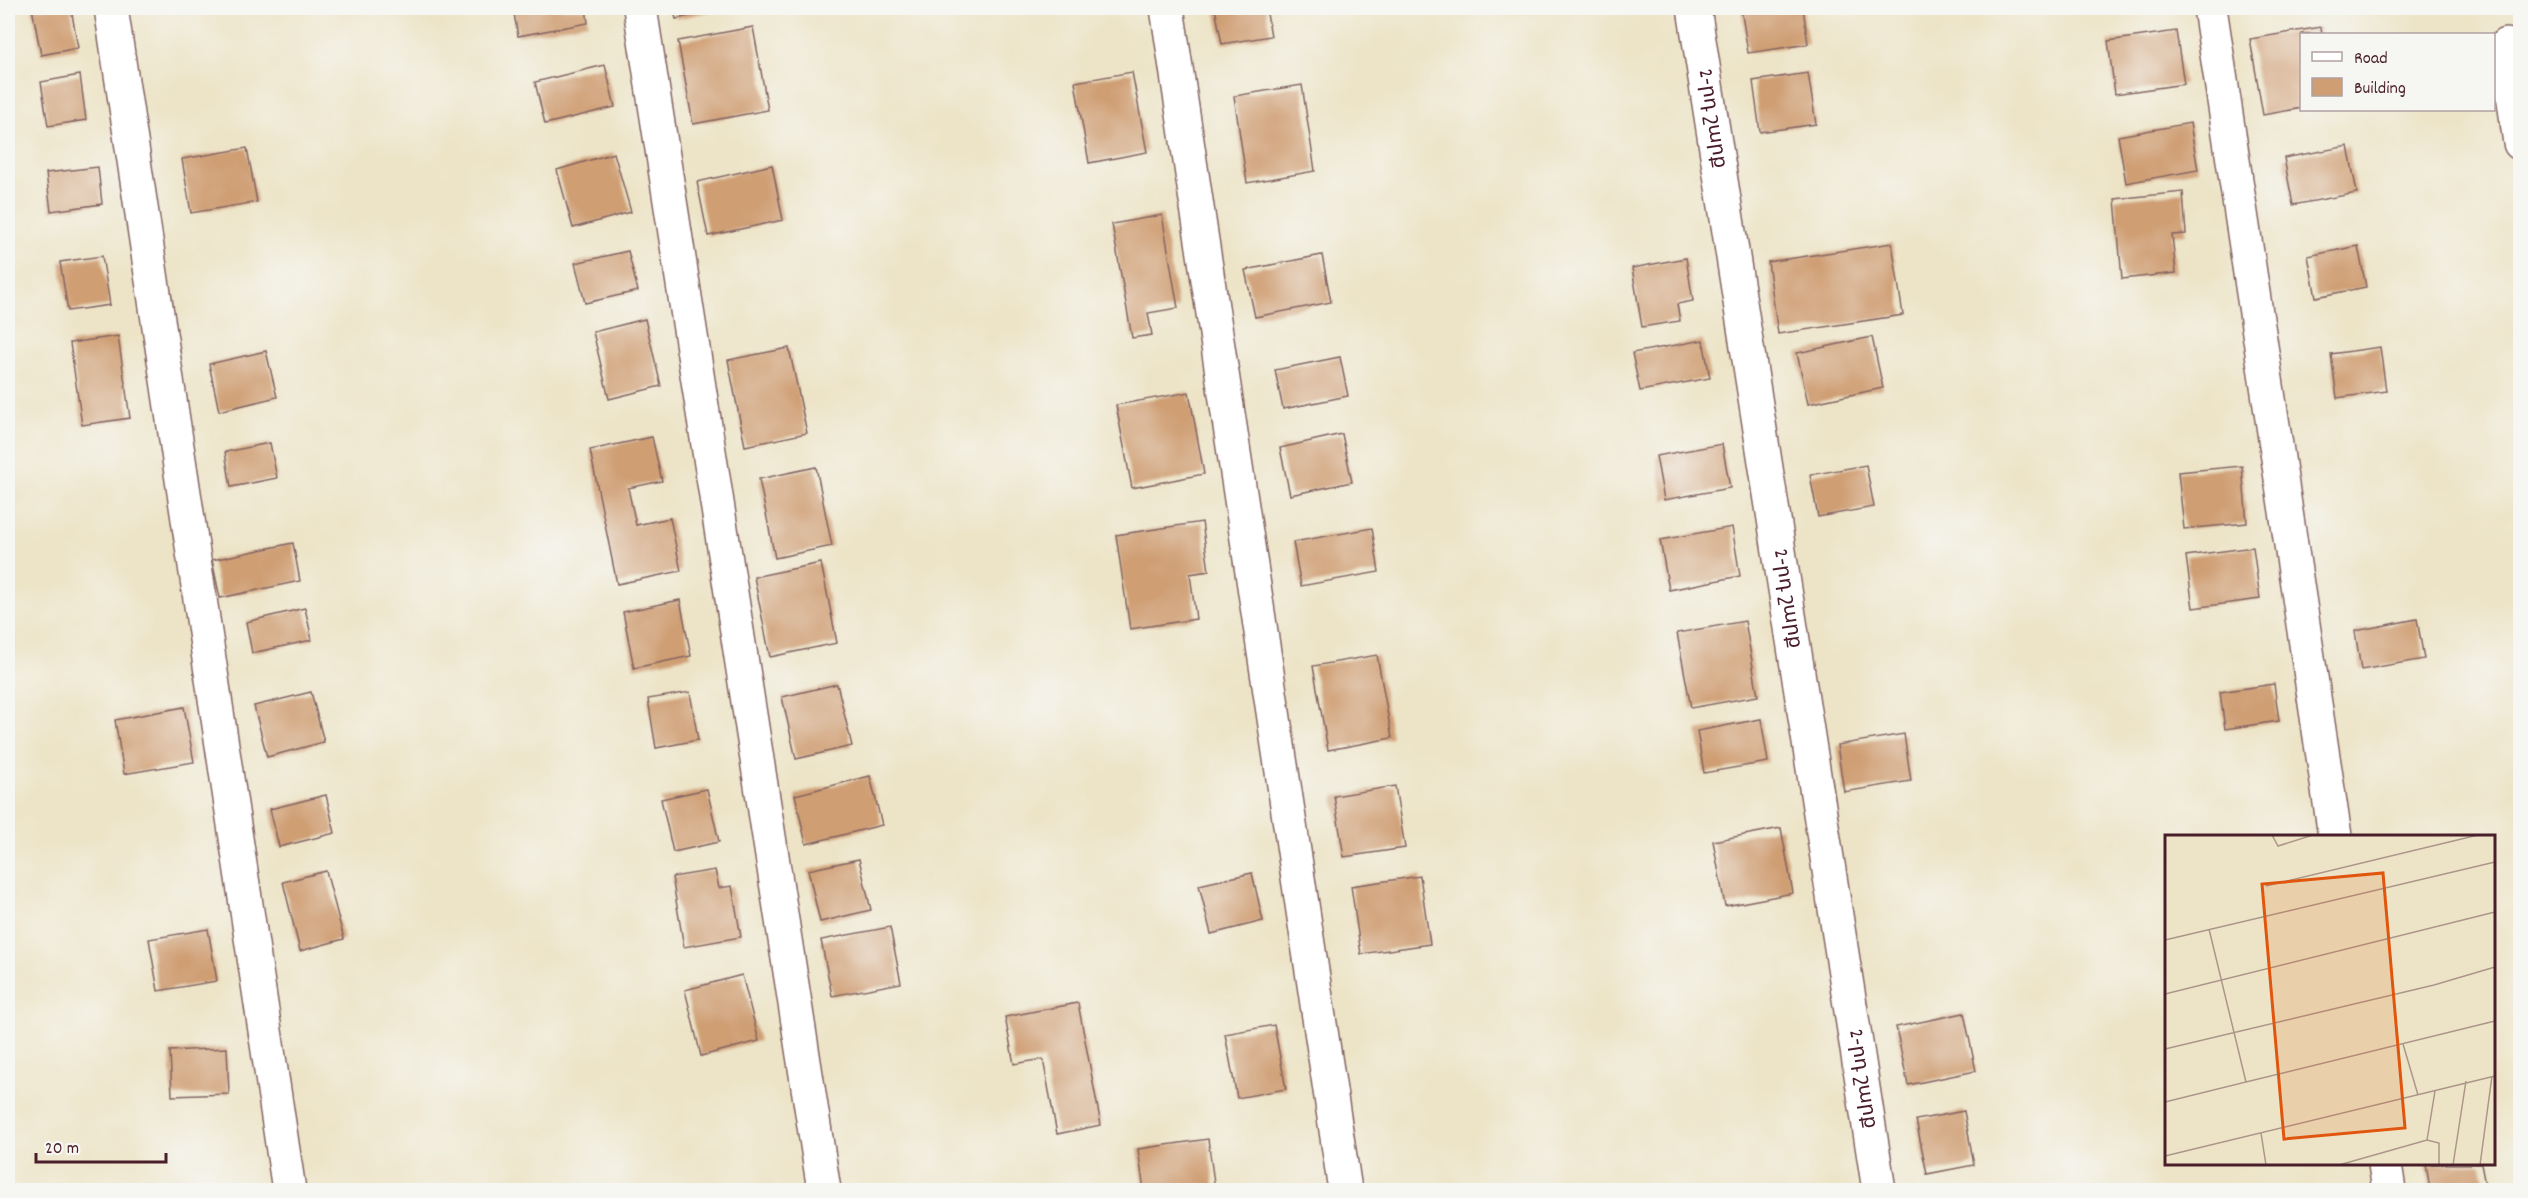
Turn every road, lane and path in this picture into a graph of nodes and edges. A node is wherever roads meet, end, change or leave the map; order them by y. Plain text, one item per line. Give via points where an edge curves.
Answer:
1 (111, 8) edge
2 (640, 8) edge
3 (1167, 8) edge
4 (1694, 8) edge
5 (2210, 8) edge
6 (2506, 45) dead end
7 (2520, 143) edge
8 (2335, 835) edge
9 (2385, 1165) edge
10 (290, 1191) edge
11 (824, 1191) edge
12 (1345, 1191) edge
13 (1879, 1191) edge
14 (2389, 1191) edge

1 - 10 street
2 - 11 street
3 - 12 street
4 - 13 street, 2-րդ շարք
5 - 8 street
6 - 7 street
9 - 14 street

